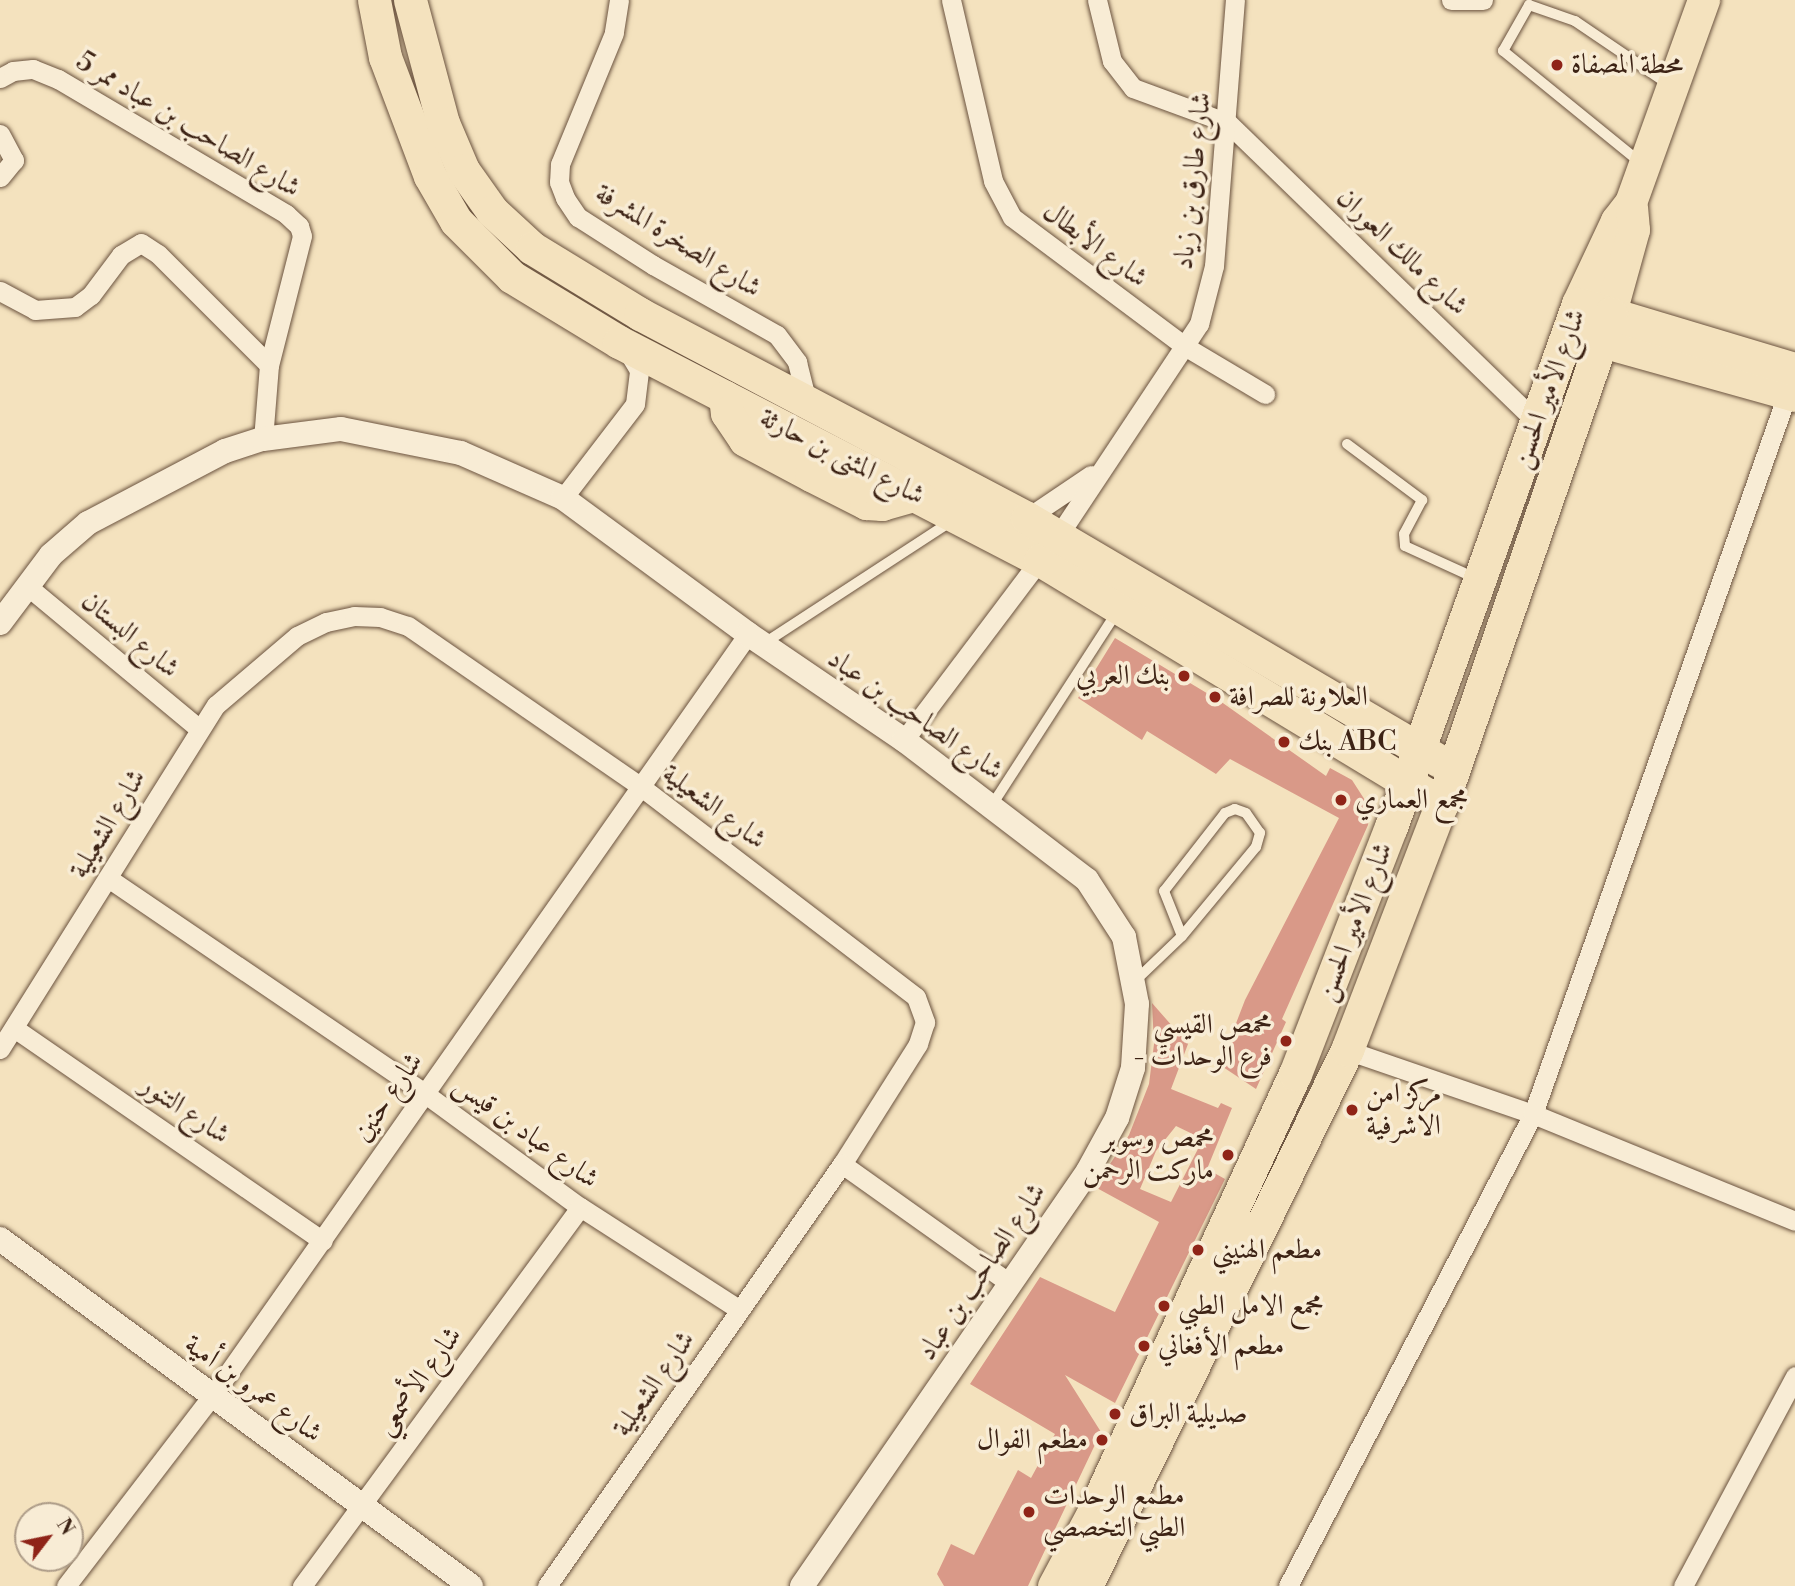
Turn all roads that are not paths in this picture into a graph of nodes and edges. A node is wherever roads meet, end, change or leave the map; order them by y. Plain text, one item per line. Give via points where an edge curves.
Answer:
1 (374, 0) edge
2 (410, 0) edge
3 (619, 0) edge
4 (951, 0) edge
5 (1097, 0) edge
6 (1236, 0) edge
7 (1451, 0) edge
8 (1483, 0) edge
9 (1704, 0) edge
10 (421, 49) junction
11 (385, 57) junction
12 (0, 78) edge
13 (1671, 86) junction
14 (1228, 123) junction
15 (0, 134) edge
16 (1644, 165) junction
17 (0, 177) edge
18 (1631, 203) junction
19 (0, 291) edge
20 (1573, 318) junction
21 (1607, 327) junction
22 (619, 342) junction
23 (1186, 347) junction
24 (1640, 350) junction
25 (269, 365) junction
26 (1592, 377) junction
27 (1793, 385) edge
28 (1265, 394) dead end
29 (806, 398) junction
30 (1537, 422) junction
31 (263, 439) junction
32 (1347, 444) dead end
33 (1105, 463) junction
34 (563, 498) junction
35 (957, 517) junction
36 (1027, 518) junction
37 (1049, 548) junction
38 (1480, 580) junction
39 (26, 585) junction
40 (1119, 609) junction
41 (0, 623) edge
42 (755, 639) junction
43 (1440, 693) junction
44 (1379, 724) junction
45 (198, 728) junction
46 (904, 740) junction
47 (1420, 750) junction
48 (1363, 757) junction
49 (1454, 768) junction
50 (1405, 784) junction
51 (640, 786) junction
52 (1441, 803) junction
53 (992, 805) junction
54 (1391, 827) junction
55 (108, 878) junction
56 (1182, 936) junction
57 (1134, 983) junction
58 (14, 1028) junction
59 (0, 1049) edge
60 (1347, 1050) junction
61 (1295, 1074) junction
62 (1330, 1090) junction
63 (424, 1093) junction
64 (1533, 1115) junction
65 (842, 1164) junction
66 (580, 1207) junction
67 (1795, 1222) edge
68 (0, 1239) edge
69 (323, 1241) junction
70 (1011, 1284) junction
71 (740, 1310) junction
72 (1795, 1376) edge
73 (212, 1396) junction
74 (362, 1506) junction
75 (66, 1586) edge
76 (302, 1586) edge
77 (471, 1586) edge
78 (547, 1586) edge
79 (802, 1586) edge
80 (1054, 1586) edge
81 (1086, 1586) edge
82 (1288, 1586) edge
83 (1683, 1586) edge

1 - 11 highway, شارع المثنى بن حارثة
2 - 10 highway, شارع المثنى بن حارثة
3 - 29 street, شارع الصخرة المشرفة via 614,33 560,164 559,182 565,198 578,217 777,334 797,362
4 - 23 street, شارع الأبطال via 993,181 1006,209 1029,234
5 - 14 street via 1112,61 1133,88
6 - 14 street, شارع طارق بن زياد
7 - 8 street
9 - 13 main road, شارع الأمير الحسن
10 - 11 highway
10 - 29 highway, شارع المثنى بن حارثة via 463,170 492,211 532,248 640,314
11 - 22 highway, شارع المثنى بن حارثة via 411,133 456,221 512,277
12 - 25 street, شارع الصاحب بن عباد ممر 5 via 33,69 58,79 294,220 302,236
13 - 16 main road, شارع الأمير الحسن
13 - 16 lane via 1575,21 1529,5 1503,51
14 - 23 street, شارع طارق بن زياد via 1209,296
14 - 30 street, شارع مالك العوران
15 - 17 street via 13,160
16 - 18 main road, شارع الأمير الحسن
18 - 20 main road, شارع الأمير الحسن via 1617,222
18 - 21 main road, شارع الأمير الحسن via 1634,230
19 - 25 street via 35,310 75,307 91,295 121,255 141,243 158,254
20 - 21 highway
20 - 30 highway, شارع الأمير الحسن
21 - 24 highway
21 - 26 highway, شارع الأمير الحسن
21 - 27 highway
22 - 34 street via 639,370 635,404
22 - 35 highway, شارع المثنى بن حارثة
23 - 28 street, شارع الأبطال
23 - 33 street, شارع طارق بن زياد
24 - 26 highway via 1619,352
24 - 27 highway
25 - 31 street, شارع الصاحب بن عباد ممر 5
26 - 49 highway, شارع الأمير الحسن
27 - 64 street
29 - 36 highway, شارع المثنى بن حارثة
30 - 38 highway, شارع الأمير الحسن
31 - 34 street, شارع الصاحب بن عباد via 317,429 366,432 461,453
31 - 39 street, شارع الصاحب بن عباد via 183,470 88,523 51,555
32 - 38 lane via 1422,500 1404,534 1405,546
33 - 36 street, شارع طارق بن زياد
33 - 37 street, شارع طارق بن زياد
34 - 42 street, شارع الصاحب بن عباد
35 - 37 highway, شارع المثنى بن حارثة
35 - 42 lane
36 - 37 highway, شارع المثنى بن حارثة
37 - 40 highway, شارع المثنى بن حارثة
37 - 44 highway, شارع المثنى بن حارثة
37 - 46 street, شارع طارق بن زياد
38 - 43 highway, شارع الأمير الحسن
39 - 41 street, شارع الصاحب بن عباد
39 - 45 street, شارع البستان
40 - 48 highway, شارع المثنى بن حارثة
40 - 53 lane
42 - 46 street, شارع الصاحب بن عباد
42 - 51 street, شارع حنين
43 - 44 highway via 1407,718
43 - 47 highway, شارع الأمير الحسن
44 - 47 highway, شارع المثنى بن حارثة
45 - 51 street, شارع الشعيلية via 239,681 297,636 326,622 380,617 408,626
45 - 55 street, شارع الشعيلية
46 - 53 street, شارع الصاحب بن عباد
47 - 49 highway, شارع المثنى بن حارثة
47 - 50 highway, شارع الأمير الحسن
48 - 50 highway, شارع المثنى بن حارثة
48 - 54 highway via 1386,793
49 - 52 highway, شارع الأمير الحسن
50 - 52 highway, شارع المثنى بن حارثة
50 - 54 highway, شارع الأمير الحسن
51 - 63 street, شارع حنين
51 - 65 street, شارع الشعيلية via 916,997 925,1032
52 - 60 highway, شارع الأمير الحسن
53 - 57 street, شارع الصاحب بن عباد via 1070,864 1101,898 1124,937
54 - 61 highway, شارع الأمير الحسن
55 - 58 street, شارع الشعيلية
55 - 63 street, شارع عباد بن قيس
56 - 56 lane via 1256,847 1260,833 1246,813 1235,809 1225,813 1164,891
56 - 57 lane
57 - 70 street, شارع الصاحب بن عباد via 1136,1047 1117,1118 1088,1171
58 - 59 street, شارع الشعيلية
58 - 69 street, شارع التنور
60 - 62 highway, شارع الأمير الحسن
60 - 64 street
61 - 62 highway
61 - 80 highway, شارع الأمير الحسن via 1092,1515
62 - 81 highway, شارع الأمير الحسن
63 - 66 street, شارع عباد بن قيس
63 - 69 street, شارع حنين
64 - 67 street
64 - 82 street
65 - 70 street
65 - 71 street, شارع الشعيلية
66 - 71 street, شارع عباد بن قيس
66 - 74 street, شارع الأصمعي
68 - 73 street, شارع عمرو بن أمية
69 - 73 street, شارع حنين
70 - 79 street, شارع الصاحب بن عباد
71 - 78 street, شارع الشعيلية
72 - 83 street
73 - 74 street, شارع عمرو بن أمية
73 - 75 street, شارع حنين
74 - 76 street, شارع الأصمعي
74 - 77 street, شارع عمرو بن أمية

